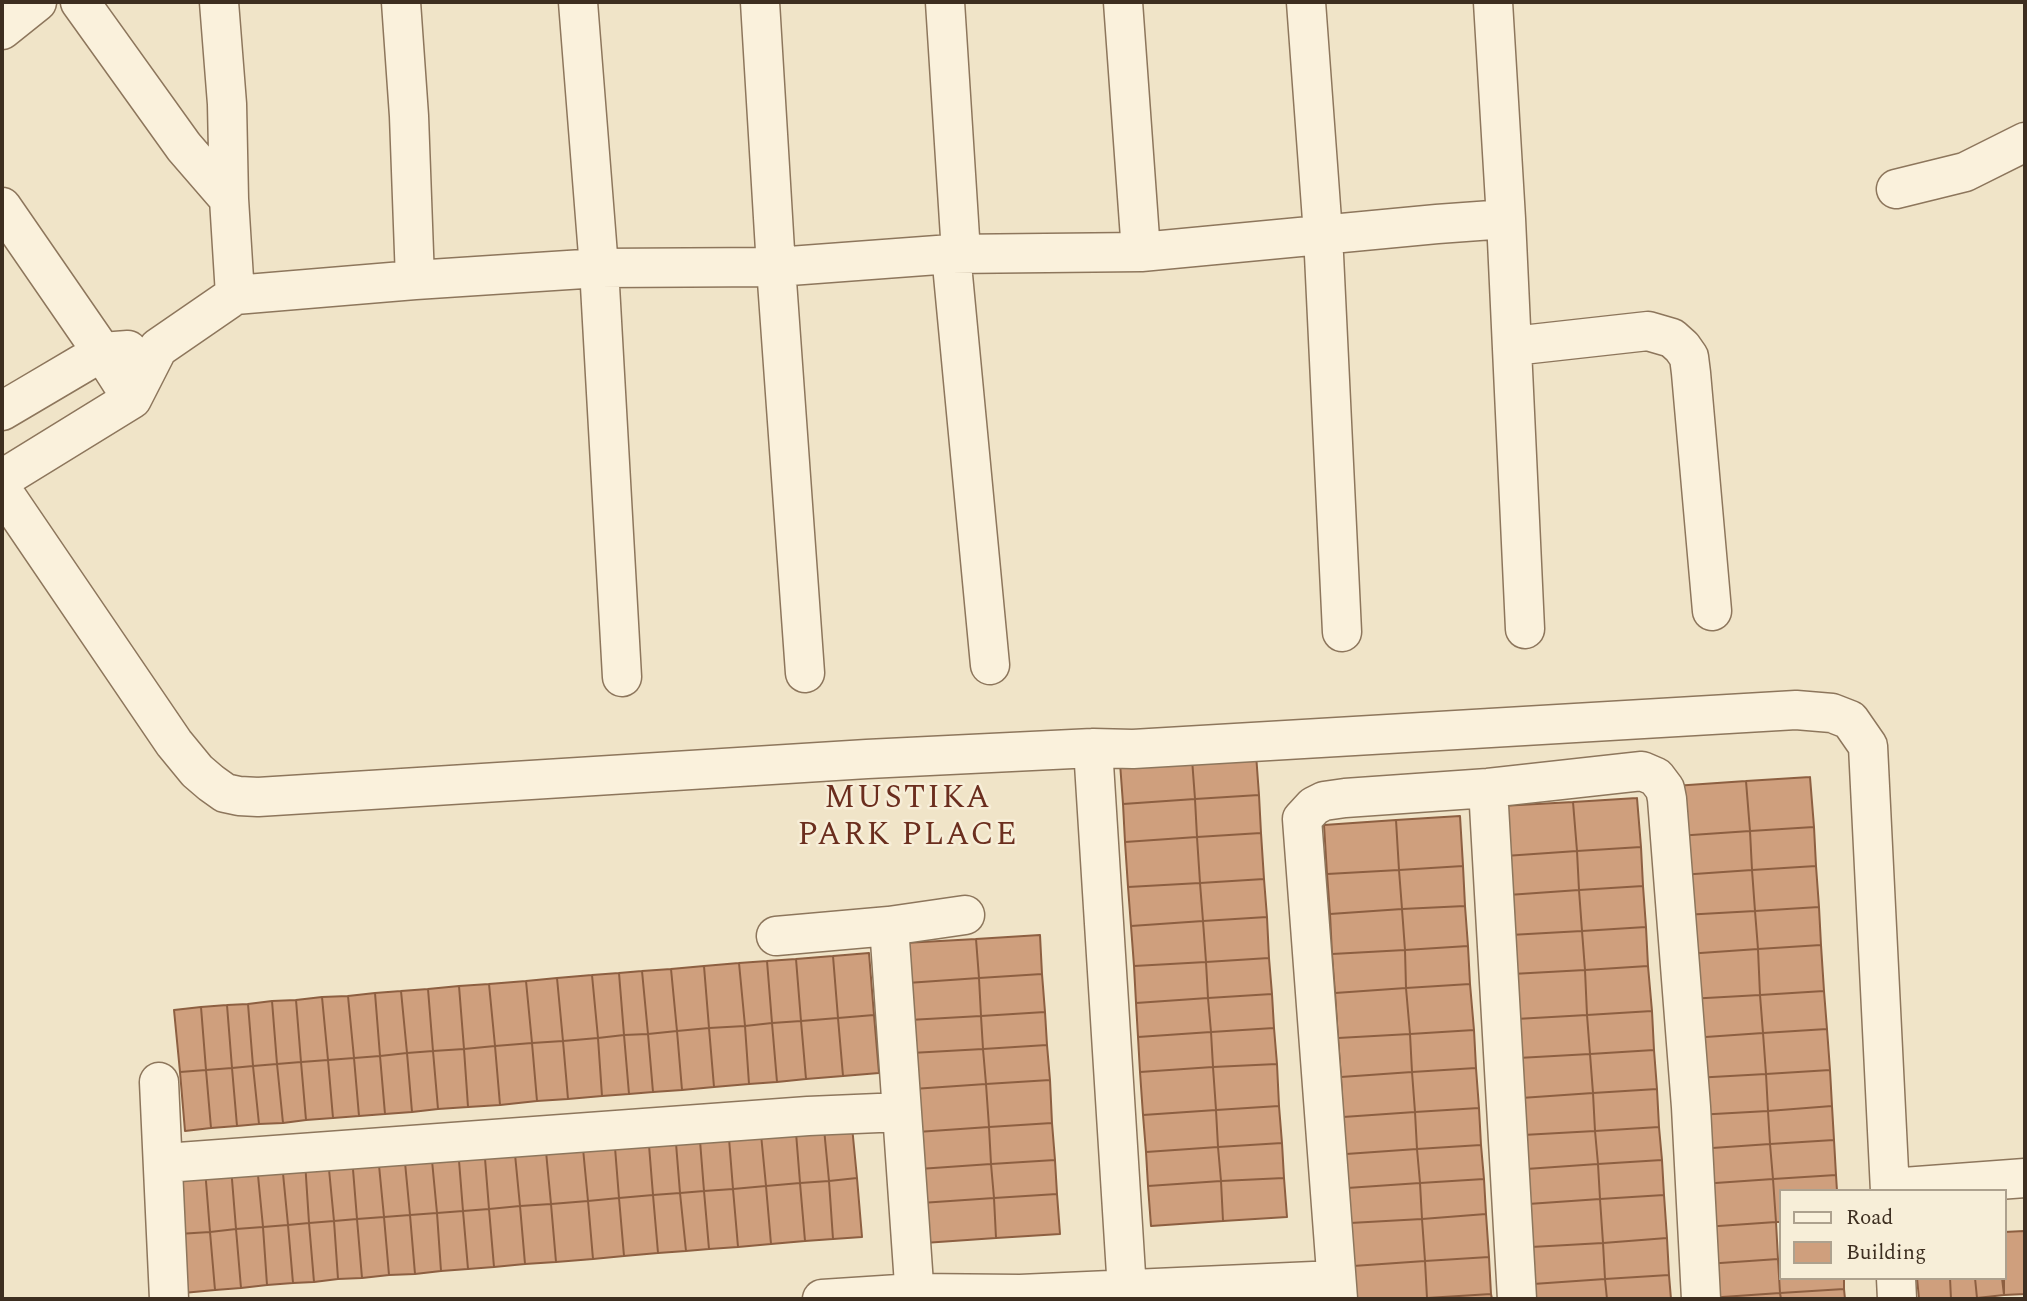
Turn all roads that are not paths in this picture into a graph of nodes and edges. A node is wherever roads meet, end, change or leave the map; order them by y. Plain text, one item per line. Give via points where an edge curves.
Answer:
1 (37, 2) edge
2 (80, 2) edge
3 (219, 2) edge
4 (401, 2) edge
5 (578, 2) edge
6 (760, 2) edge
7 (945, 2) edge
8 (1123, 2) edge
9 (1306, 2) edge
10 (1493, 2) edge
11 (2, 30) edge
12 (2025, 142) edge
13 (1896, 189) dead end
14 (229, 200) junction
15 (2, 207) edge
16 (1506, 219) junction
17 (1323, 234) junction
18 (1141, 252) junction
19 (956, 254) junction
20 (776, 267) junction
21 (599, 268) junction
22 (415, 280) junction
23 (235, 295) junction
24 (1513, 346) junction
25 (158, 348) junction
26 (102, 352) junction
27 (132, 399) junction
28 (2, 411) edge
29 (2, 479) edge
30 (2, 490) edge
31 (1712, 611) dead end
32 (1525, 629) dead end
33 (1342, 632) dead end
34 (990, 664) dead end
35 (806, 673) dead end
36 (622, 677) dead end
37 (1093, 748) junction
38 (1488, 788) junction
39 (964, 915) dead end
40 (889, 926) junction
41 (776, 936) dead end
42 (159, 1082) dead end
43 (902, 1112) junction
44 (165, 1163) junction
45 (2025, 1178) edge
46 (1890, 1189) edge
47 (1901, 1189) edge
48 (1896, 1280) edge
49 (1127, 1290) junction
50 (1337, 1290) edge
51 (914, 1296) edge
52 (169, 1299) edge
53 (821, 1299) edge
54 (1517, 1299) edge
55 (1701, 1299) edge
56 (1897, 1299) edge

1 - 11 street
2 - 14 street via 184,147
3 - 14 street
4 - 22 street
5 - 21 street
6 - 20 street
7 - 19 street
8 - 18 street
9 - 17 street
10 - 16 street
12 - 13 street via 1965,172
14 - 23 street
15 - 26 street
16 - 17 street
16 - 24 street
17 - 18 street
17 - 33 street
18 - 19 street
19 - 20 street
19 - 34 street
20 - 21 street
20 - 35 street
21 - 22 street
21 - 36 street
22 - 23 street
23 - 25 street
24 - 31 street via 1648,331 1682,346 1691,373
24 - 32 street
25 - 26 street
25 - 27 street
26 - 27 street
26 - 28 street
27 - 29 street
30 - 37 street via 174,743 197,771 225,793 258,797
37 - 46 street via 1796,710 1832,713 1850,720 1868,746
37 - 49 street
38 - 50 street via 1324,801 1302,819
38 - 54 street
38 - 55 street via 1642,771 1656,776 1665,789 1691,1107
39 - 40 street
40 - 41 street
40 - 43 street
42 - 44 street
43 - 44 street
43 - 51 street
44 - 52 street
45 - 47 street
48 - 56 street
49 - 50 street
49 - 51 street
51 - 53 street

